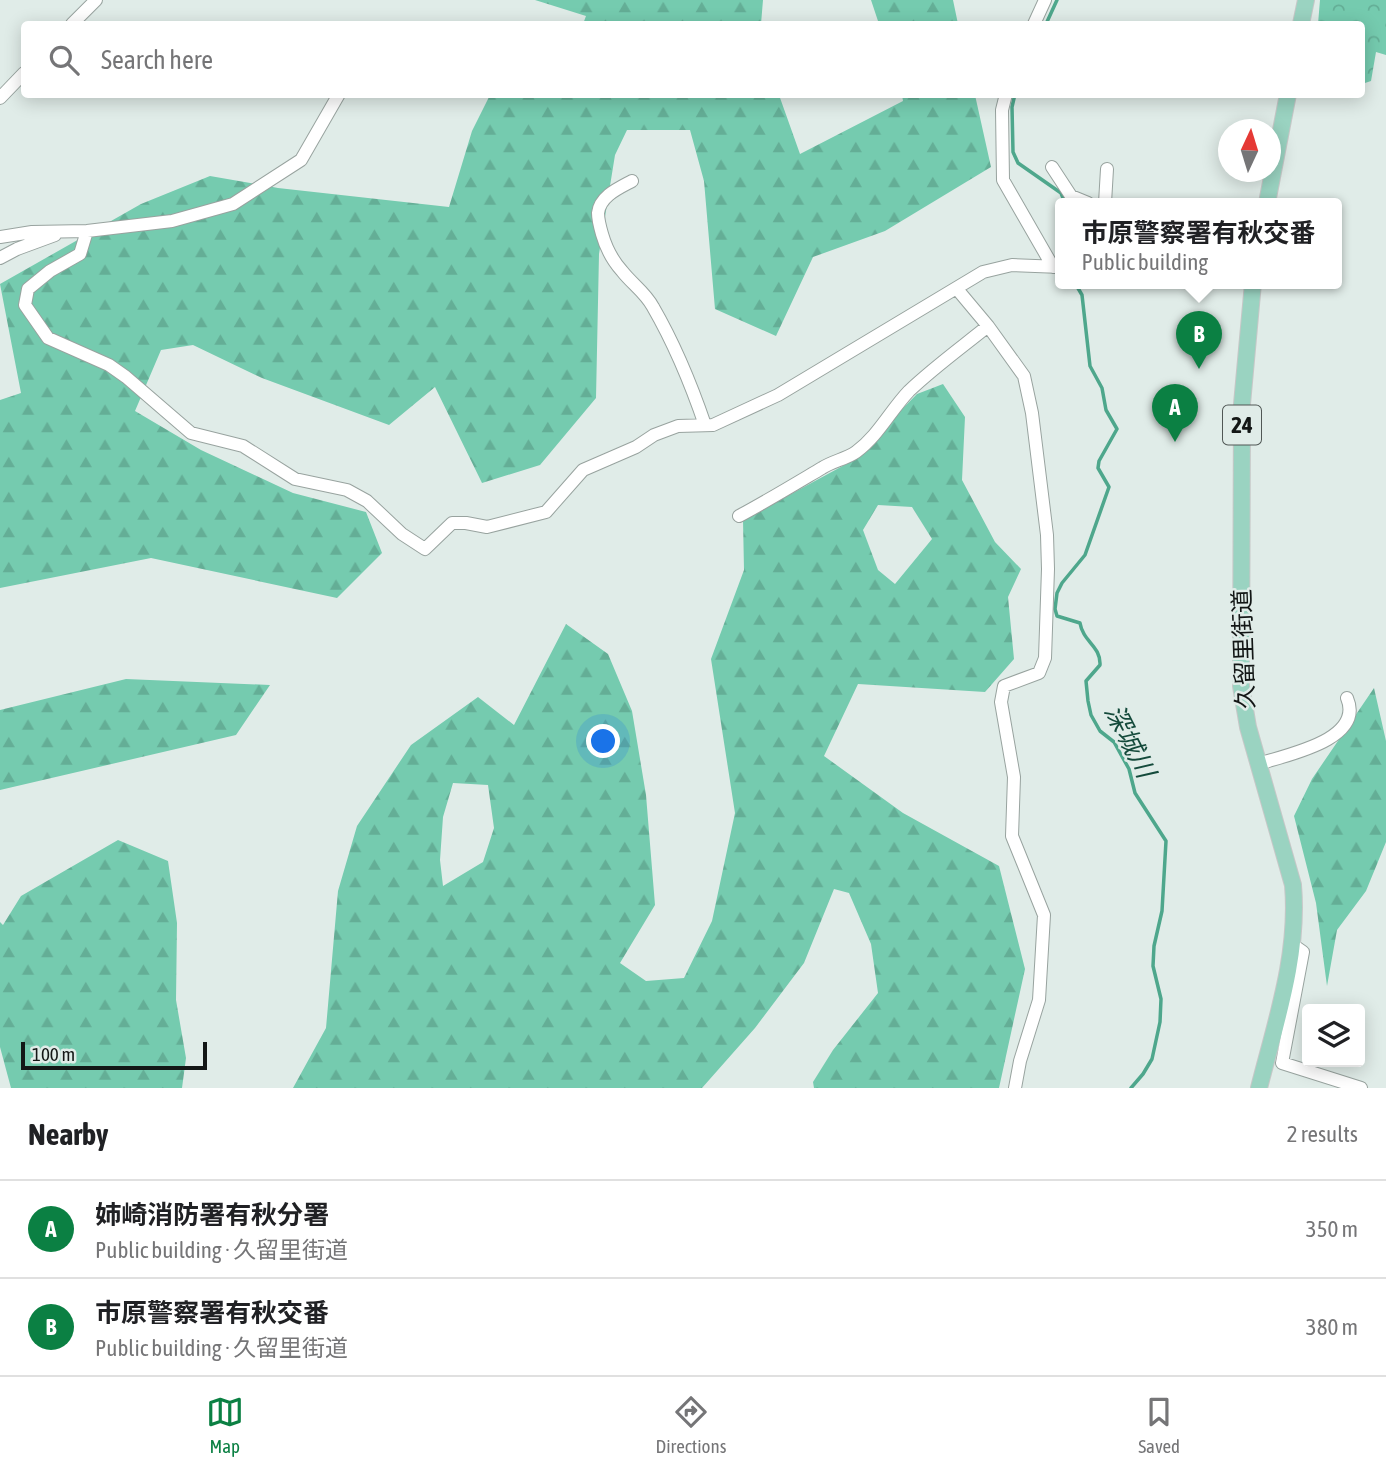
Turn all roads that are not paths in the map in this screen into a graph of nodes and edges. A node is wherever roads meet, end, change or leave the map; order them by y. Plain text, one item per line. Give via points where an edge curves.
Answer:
1 (96, 0) edge
2 (1045, 0) edge
3 (1306, 0) edge
4 (75, 21) edge
5 (1035, 21) edge
6 (1302, 21) edge
7 (21, 76) edge
8 (0, 98) edge
9 (337, 98) edge
10 (1005, 98) edge
11 (1287, 98) edge
12 (1052, 167) dead end
13 (1107, 169) dead end
14 (632, 181) dead end
15 (1076, 198) edge
16 (1105, 198) edge
17 (1268, 198) edge
18 (87, 231) junction
19 (65, 232) junction
20 (5, 236) edge
21 (5, 255) edge
22 (1055, 264) edge
23 (1055, 267) edge
24 (957, 289) junction
25 (1252, 289) edge
26 (988, 326) junction
27 (705, 425) junction
28 (738, 516) dead end
29 (1347, 698) dead end
30 (1258, 764) junction
31 (1293, 946) junction
32 (1015, 1088) edge
33 (1259, 1088) edge
34 (1361, 1088) edge

1 - 4 street
2 - 5 street
3 - 6 main road
7 - 8 street
9 - 18 street via 301,160 233,204 172,221
10 - 22 street via 1003,180
11 - 17 main road
12 - 15 street
13 - 16 street
14 - 27 street via 602,201 599,225 608,252 654,308 691,384
18 - 19 street
18 - 27 street via 80,254 28,289 25,305 48,338 109,365 191,433 243,446 295,479 347,490 367,501 425,549 452,523 487,527 546,512 583,470 678,426
19 - 20 street
19 - 21 street
20 - 21 street
23 - 24 street via 1012,265 983,272
24 - 26 street
24 - 27 street via 778,395
25 - 30 main road, 久留里街道 / 24 via 1242,404 1241,686
26 - 28 street via 912,388 857,452
26 - 32 street via 1024,376 1047,535 1045,658 1039,673 1004,686 1001,702 1014,778 1012,836 1044,915 1039,1000
29 - 30 street via 1347,721 1340,732
30 - 31 main road, 久留里街道 / 24 via 1293,885
31 - 33 main road, 久留里街道 / 24
31 - 34 street via 1303,952 1282,1063

